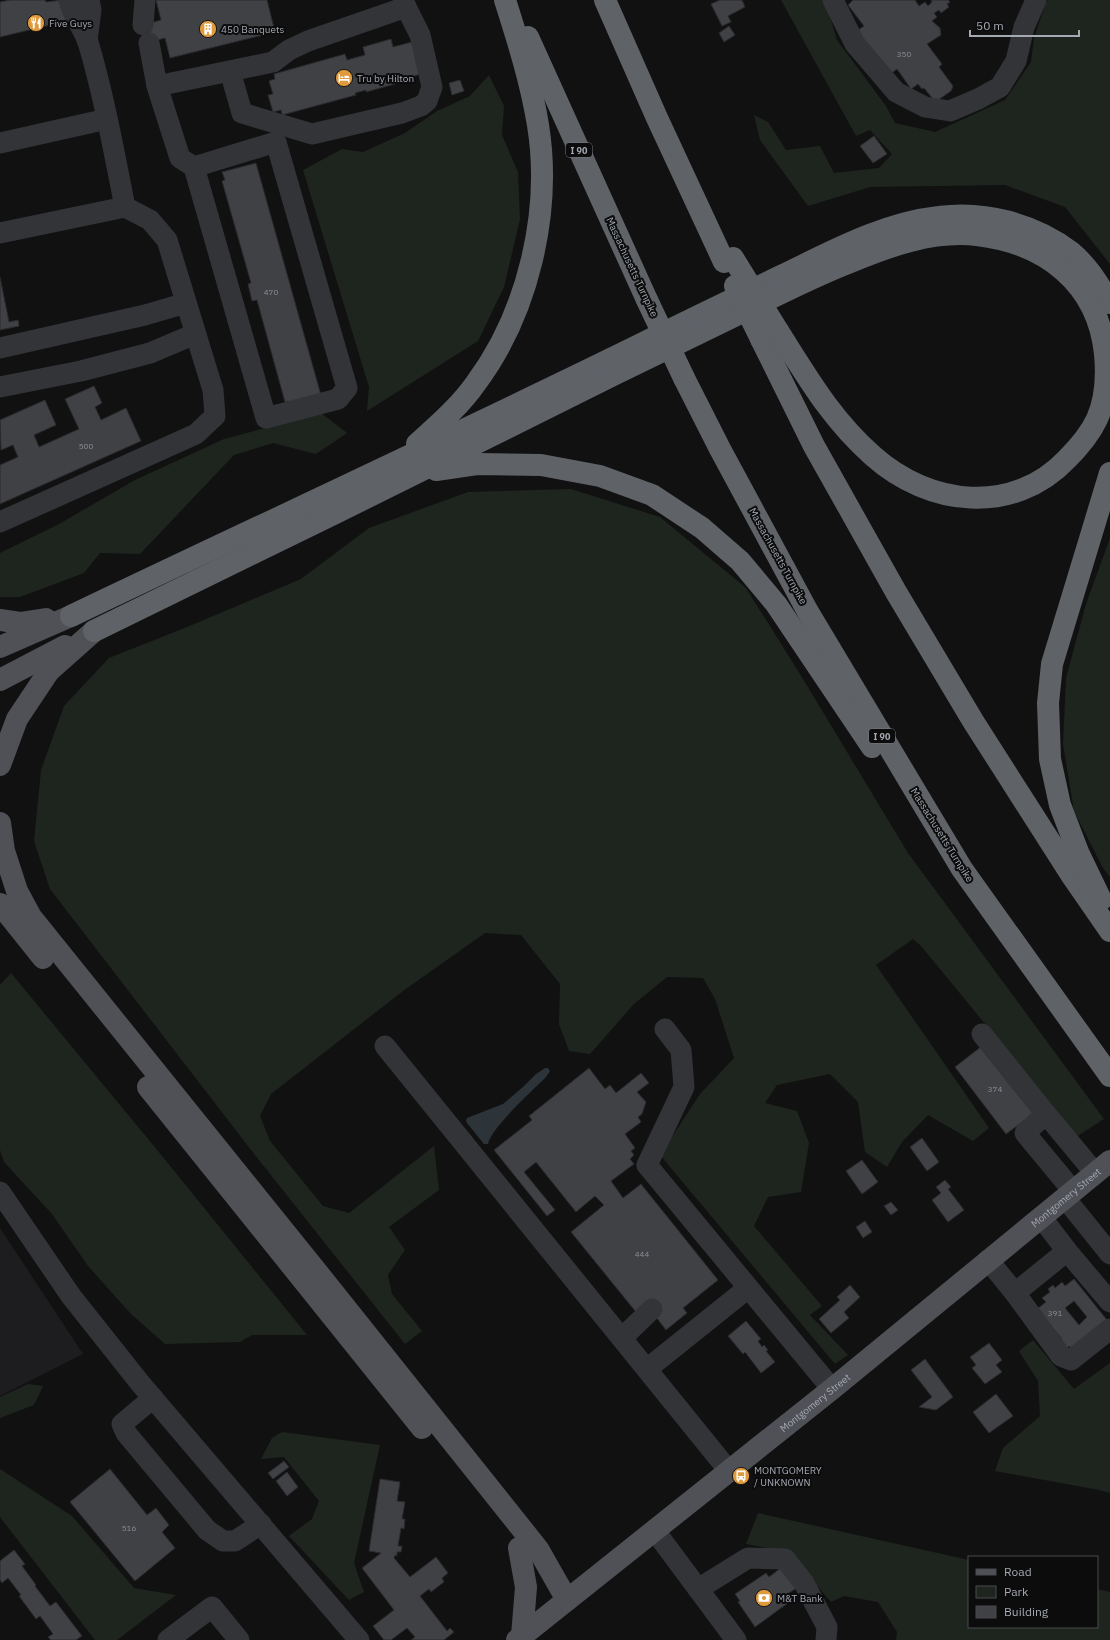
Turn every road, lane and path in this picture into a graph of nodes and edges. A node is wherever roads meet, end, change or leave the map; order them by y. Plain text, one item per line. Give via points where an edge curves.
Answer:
1 (69, 0) edge
2 (89, 0) edge
3 (145, 0) edge
4 (505, 0) edge
5 (511, 0) edge
6 (605, 0) edge
7 (833, 0) edge
8 (1036, 0) edge
9 (405, 4) edge
10 (87, 40) junction
11 (230, 71) junction
12 (157, 86) junction
13 (107, 119) junction
14 (0, 143) edge
15 (194, 167) junction
16 (125, 207) junction
17 (0, 233) edge
18 (186, 303) junction
19 (1110, 303) edge
20 (195, 334) junction
21 (770, 335) junction
22 (0, 348) edge
23 (0, 386) edge
24 (408, 467) junction
25 (1110, 472) edge
26 (0, 522) edge
27 (71, 616) junction
28 (0, 620) edge
29 (94, 631) junction
30 (0, 647) edge
31 (0, 680) edge
32 (0, 765) edge
33 (0, 823) edge
34 (962, 869) junction
35 (0, 904) edge
36 (1110, 920) edge
37 (1110, 931) edge
38 (665, 1029) dead end
39 (982, 1034) dead end
40 (385, 1046) dead end
41 (1110, 1076) edge
42 (1046, 1114) junction
43 (1103, 1167) edge
44 (0, 1192) edge
45 (1069, 1194) junction
46 (1041, 1217) junction
47 (1067, 1251) junction
48 (1110, 1254) edge
49 (988, 1260) junction
50 (748, 1288) junction
51 (1015, 1293) junction
52 (1110, 1302) edge
53 (652, 1309) dead end
54 (1110, 1329) edge
55 (622, 1338) junction
56 (647, 1369) junction
57 (832, 1389) junction
58 (153, 1398) junction
59 (729, 1471) junction
60 (261, 1524) junction
61 (655, 1531) junction
62 (519, 1548) junction
63 (698, 1589) junction
64 (567, 1600) junction
65 (520, 1638) edge
66 (168, 1640) edge
67 (239, 1640) edge
68 (358, 1640) edge
69 (736, 1640) edge
70 (826, 1640) edge

1 - 10 lane via 72,12
2 - 10 lane via 91,10
3 - 12 lane via 146,34
4 - 24 highway via 529,78 538,127 542,184 537,237 526,285 497,351 476,384 442,421
5 - 34 highway, Massachusetts Turnpike / I 90, bridge via 647,300 720,449 805,605
6 - 21 highway, bridge via 687,182
7 - 8 lane via 855,44 896,92 924,107 950,111 1000,87 1016,61 1024,27
9 - 11 lane via 289,50 273,62
9 - 11 lane via 420,35 432,87 427,101 421,106 402,113 312,134 242,113
10 - 13 lane
11 - 12 lane
12 - 15 lane via 180,158
13 - 14 lane
13 - 16 lane
15 - 15 lane via 276,142 347,388 338,399 266,418
16 - 17 lane
16 - 18 lane via 150,220 167,240
18 - 20 lane
18 - 22 lane via 145,315
19 - 24 highway via 1094,277 1073,254 1043,234 1014,223 967,216 939,217 899,225 836,249 530,398
20 - 23 lane via 150,353 81,371
20 - 26 lane via 213,390 215,416 196,434
21 - 24 highway via 844,429 876,459 900,476 953,496 1005,496 1033,486 1057,470 1082,443 1098,418 1105,390 1106,369 1100,325 1080,288 1064,272 1045,257 1021,244 963,234 930,236 890,246 822,274 584,389
21 - 37 highway via 814,446 896,592 989,747
24 - 27 highway
24 - 29 highway
24 - 34 highway via 541,465 600,476 652,495 702,528 740,561 776,604 879,757
25 - 36 highway via 1052,664 1048,703 1050,759 1060,805 1078,852
27 - 28 main road via 20,623
27 - 30 main road
29 - 31 main road
29 - 32 main road via 49,671 17,719
33 - 64 main road via 4,851 15,884 34,922 538,1549
34 - 41 highway, Massachusetts Turnpike / I 90
35 - 62 main road
38 - 50 lane via 681,1050 684,1087 646,1165
39 - 42 lane
40 - 55 lane
42 - 43 lane
42 - 45 lane via 1025,1134
43 - 45 main road, Montgomery Street
44 - 58 lane via 71,1296
45 - 46 main road, Montgomery Street
45 - 48 lane
46 - 47 lane
46 - 49 main road, Montgomery Street
47 - 51 lane
47 - 52 lane
49 - 51 lane
49 - 57 main road, Montgomery Street
50 - 56 lane
50 - 57 lane
51 - 54 lane via 1061,1356 1071,1360
53 - 55 lane
55 - 56 lane
56 - 59 lane
57 - 59 main road, Montgomery Street
58 - 60 lane
58 - 60 lane via 122,1424 126,1433 207,1530 223,1541 235,1541
59 - 61 main road, Montgomery Street
60 - 68 lane
61 - 63 lane
61 - 64 main road, Montgomery Street
62 - 64 main road
62 - 65 main road via 526,1587
63 - 69 lane
63 - 70 lane via 748,1558 785,1559 804,1583 827,1627
64 - 65 main road, Montgomery Street
66 - 67 lane via 212,1607

